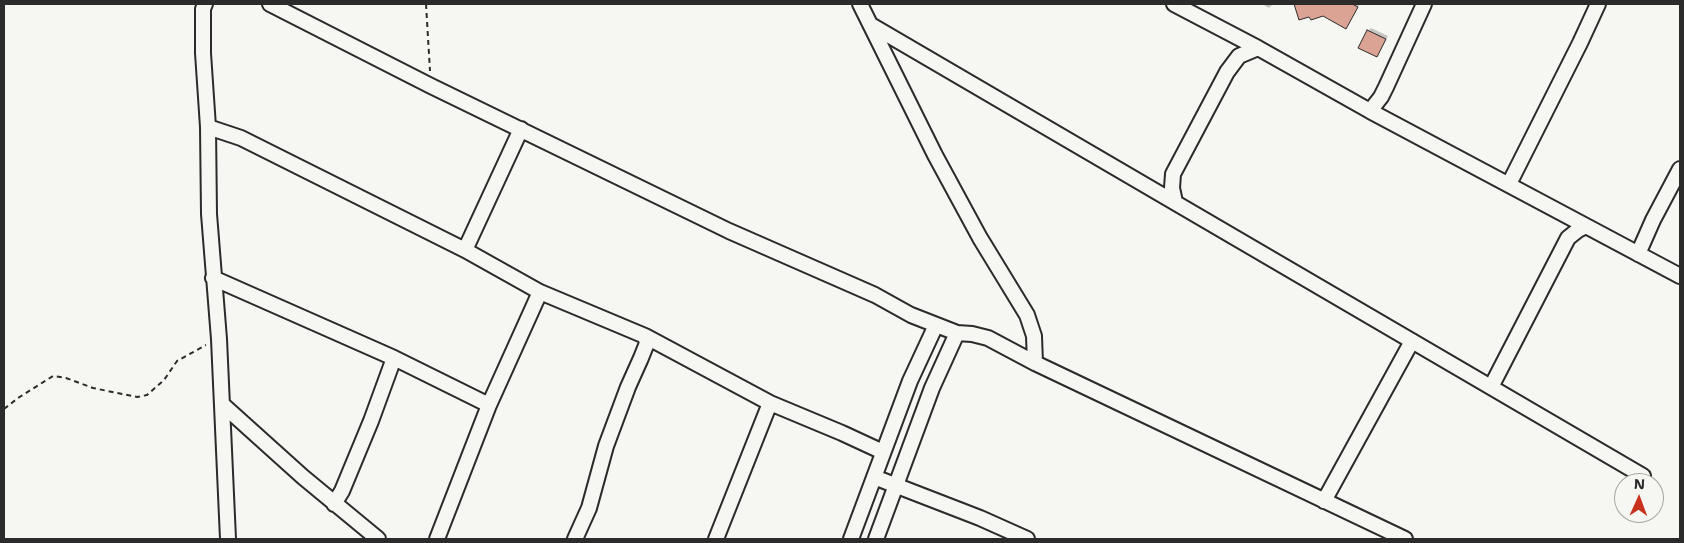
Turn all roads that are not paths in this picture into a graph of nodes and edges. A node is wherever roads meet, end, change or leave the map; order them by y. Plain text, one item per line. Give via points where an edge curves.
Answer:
1 (205, 4) edge
2 (270, 4) edge
3 (860, 4) edge
4 (1174, 4) edge
5 (1424, 4) edge
6 (1598, 4) edge
7 (871, 25) junction
8 (1258, 48) junction
9 (1370, 111) junction
10 (208, 127) junction
11 (521, 129) junction
12 (1680, 169) edge
13 (1173, 174) junction
14 (1509, 184) junction
15 (1146, 185) junction
16 (1175, 202) junction
17 (1586, 226) junction
18 (465, 250) junction
19 (1638, 254) junction
20 (1680, 276) edge
21 (213, 278) junction
22 (540, 292) junction
23 (936, 325) junction
24 (957, 333) junction
25 (645, 336) junction
26 (1412, 341) junction
27 (394, 358) junction
28 (1035, 363) junction
29 (1491, 387) junction
30 (770, 403) junction
31 (223, 405) junction
32 (489, 405) junction
33 (883, 452) junction
34 (1637, 473) edge
35 (874, 477) junction
36 (896, 485) junction
37 (1324, 501) junction
38 (334, 504) junction
39 (228, 539) edge
40 (378, 539) edge
41 (437, 539) edge
42 (575, 539) edge
43 (716, 539) edge
44 (850, 539) edge
45 (876, 539) edge
46 (1027, 539) edge
47 (1405, 539) edge

1 - 10 street
2 - 11 street
3 - 7 street
4 - 8 street
5 - 9 street via 1386,87
6 - 14 street
7 - 15 street
7 - 28 street via 935,155 1027,315 1034,336
8 - 9 street
8 - 13 street via 1239,56 1232,63
9 - 14 street
10 - 18 street via 241,138
10 - 21 street
11 - 18 street
11 - 23 street via 729,231
12 - 19 street
13 - 15 street via 1161,182
13 - 16 street
14 - 17 street
15 - 16 street
16 - 26 street
17 - 19 street
17 - 29 street via 1568,238
18 - 22 street
19 - 20 street
21 - 27 street
21 - 31 street
22 - 25 street
22 - 32 street
23 - 24 street
23 - 33 street
24 - 28 street via 988,338
24 - 36 street via 932,388
25 - 30 street
25 - 42 street via 641,358 606,446 588,508
26 - 29 street
26 - 37 street
27 - 32 street
27 - 38 street via 356,458
28 - 37 street
29 - 34 street
30 - 33 street
30 - 43 street
31 - 38 street
31 - 39 street
32 - 41 street
33 - 35 street
35 - 36 street
35 - 44 street
36 - 45 street
36 - 46 street
37 - 47 street
38 - 40 street

